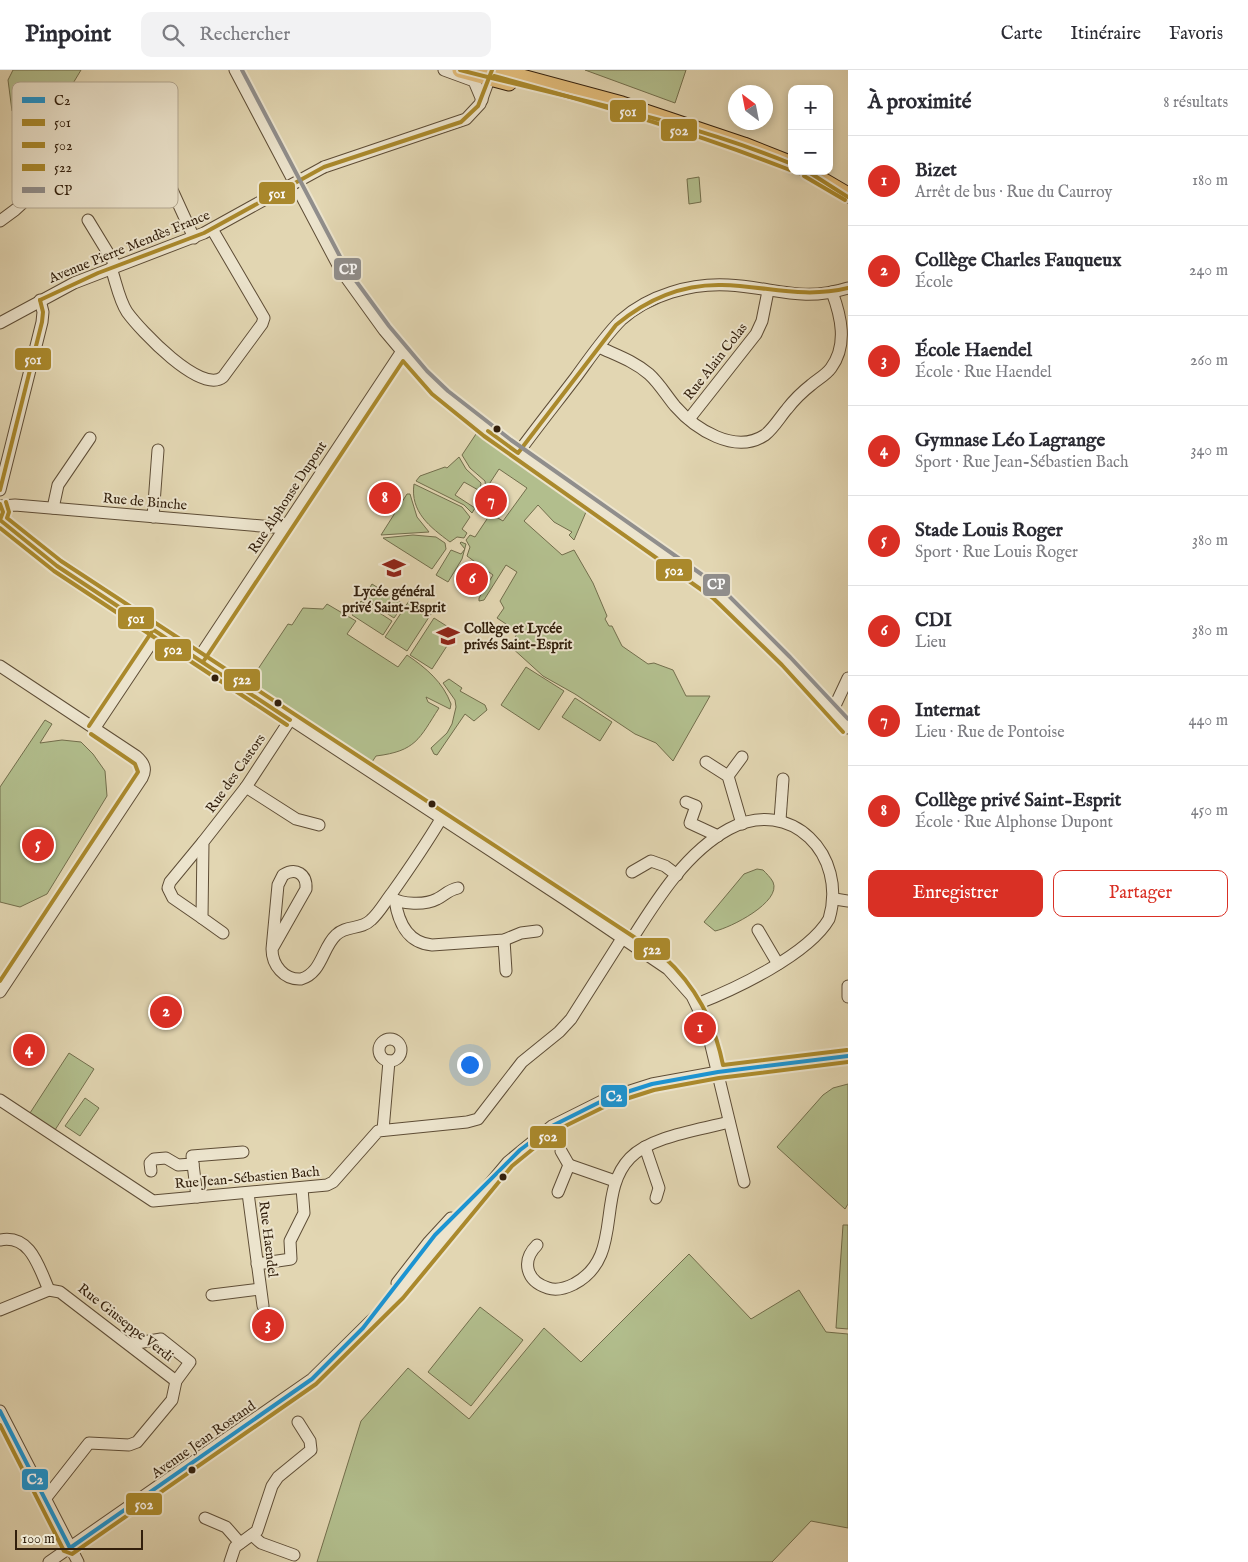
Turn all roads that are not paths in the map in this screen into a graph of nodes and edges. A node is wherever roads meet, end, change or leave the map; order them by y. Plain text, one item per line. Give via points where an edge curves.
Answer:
1 (235, 70) edge
2 (444, 70) edge
3 (460, 70) edge
4 (493, 73) edge
5 (482, 100) junction
6 (788, 162) edge
7 (814, 175) edge
8 (846, 195) edge
9 (178, 204) edge
10 (17, 208) edge
11 (88, 220) dead end
12 (0, 221) edge
13 (212, 229) junction
14 (194, 238) junction
15 (114, 267) junction
16 (848, 288) edge
17 (768, 291) junction
18 (832, 292) junction
19 (40, 300) junction
20 (0, 323) edge
21 (599, 347) junction
22 (402, 351) junction
23 (690, 419) junction
24 (90, 438) dead end
25 (158, 450) dead end
26 (518, 453) junction
27 (0, 490) edge
28 (1, 505) edge
29 (53, 508) junction
30 (153, 517) junction
31 (0, 520) edge
32 (285, 528) junction
33 (158, 633) junction
34 (198, 659) junction
35 (0, 666) edge
36 (848, 678) edge
37 (833, 710) junction
38 (290, 720) junction
39 (848, 728) edge
40 (94, 729) junction
41 (742, 757) dead end
42 (706, 762) dead end
43 (728, 776) junction
44 (783, 779) dead end
45 (246, 786) junction
46 (686, 802) dead end
47 (441, 819) junction
48 (780, 820) junction
49 (742, 824) junction
50 (319, 825) dead end
51 (718, 836) junction
52 (203, 842) junction
53 (632, 872) dead end
54 (677, 875) junction
55 (458, 888) dead end
56 (392, 898) junction
57 (835, 899) junction
58 (848, 901) edge
59 (202, 918) junction
60 (758, 930) dead end
61 (537, 931) dead end
62 (223, 932) dead end
63 (504, 940) junction
64 (626, 940) junction
65 (272, 949) junction
66 (778, 964) junction
67 (506, 971) dead end
68 (848, 986) edge
69 (0, 992) edge
70 (848, 997) edge
71 (697, 1004) junction
72 (848, 1056) edge
73 (389, 1061) dead end
74 (718, 1072) junction
75 (0, 1100) edge
76 (729, 1122) junction
77 (383, 1130) junction
78 (645, 1147) junction
79 (562, 1151) dead end
80 (243, 1152) dead end
81 (193, 1164) junction
82 (569, 1165) junction
83 (151, 1171) dead end
84 (615, 1180) junction
85 (744, 1182) dead end
86 (670, 1184) dead end
87 (302, 1188) junction
88 (558, 1192) dead end
89 (248, 1193) junction
90 (197, 1197) junction
91 (0, 1240) edge
92 (537, 1245) dead end
93 (257, 1264) junction
94 (260, 1289) junction
95 (49, 1290) junction
96 (212, 1295) dead end
97 (263, 1306) dead end
98 (0, 1310) edge
99 (130, 1344) junction
100 (176, 1381) junction
101 (0, 1411) edge
102 (298, 1422) dead end
103 (45, 1499) junction
104 (205, 1518) dead end
105 (252, 1535) junction
106 (240, 1543) junction
107 (70, 1548) junction
108 (294, 1555) dead end
109 (49, 1562) edge
110 (78, 1562) edge
111 (230, 1562) edge

1 - 22 street via 335,261
2 - 5 street via 474,80
3 - 4 main road
4 - 5 street, Avenue Pierre Mendès France
4 - 6 main road via 676,123
5 - 13 street, Avenue Pierre Mendès France, bridge via 470,116 454,125 324,167
7 - 8 main road
9 - 14 street
10 - 12 street
11 - 15 street
13 - 14 street, Avenue Pierre Mendès France
13 - 15 street via 264,318 217,381 207,381 195,375 148,338 125,309
14 - 15 street, Avenue Pierre Mendès France
15 - 19 street, Avenue Pierre Mendès France
16 - 18 street
17 - 18 street via 799,295
17 - 21 street via 722,285 671,293 628,315
17 - 23 street, Rue Alain Colas via 761,326
18 - 23 street via 842,326 842,342 835,362 795,400 770,430 754,440 736,442 713,435
19 - 20 street, Avenue Pierre Mendès France
19 - 27 street via 42,322
21 - 23 street via 643,370
21 - 26 street
22 - 26 street via 439,392
22 - 32 street, Rue Alphonse Dupont
24 - 29 street via 58,485
25 - 30 street
26 - 37 street via 710,587
28 - 29 street, Rue de Binche
28 - 31 street via 3,515
29 - 30 street, Rue de Binche
30 - 32 street, Rue de Binche
31 - 33 street via 53,563
32 - 34 street, Rue Alphonse Dupont
33 - 34 street
33 - 40 street
34 - 38 street
35 - 40 street
36 - 37 street
37 - 39 street
38 - 45 street, Rue des Castors
38 - 47 street
40 - 69 street via 139,759 145,774
41 - 43 street
42 - 43 street
43 - 49 street
44 - 48 street
45 - 50 street via 296,819
45 - 52 street, Rue des Castors
46 - 51 street via 696,806 690,823
47 - 56 street
47 - 64 street
48 - 49 street
48 - 57 street via 803,828 822,845 836,874
49 - 51 street
51 - 54 street
52 - 59 street
52 - 59 street, Rue des Castors via 168,888 173,898
53 - 54 street via 651,861
54 - 64 street
55 - 56 street via 433,900 409,903
56 - 63 street via 402,926 423,944
56 - 65 street via 370,921 344,928 334,936 314,971 301,979 289,977 279,970
57 - 58 street
57 - 66 street via 822,928
59 - 62 street, Rue des Castors
60 - 66 street
61 - 63 street
63 - 67 street
64 - 71 street via 672,973
64 - 77 street via 571,1019 522,1062 478,1119
65 - 65 street via 306,889 305,879 298,872 286,873 280,881
66 - 71 street
68 - 70 street
71 - 74 street via 710,1037
72 - 74 street, Avenue Jean Rostand
73 - 77 street
74 - 76 street
74 - 107 street, Avenue Jean Rostand via 646,1085 585,1108 536,1137 489,1182 398,1294 304,1386
75 - 90 street, Rue Jean-Sébastien Bach via 153,1201
76 - 78 street
76 - 85 street
77 - 87 street, Rue Jean-Sébastien Bach via 374,1134 333,1182
78 - 84 street via 627,1161
78 - 86 street via 657,1193
79 - 82 street
80 - 81 street via 192,1156
81 - 83 street via 178,1165 166,1158 154,1159 150,1163
81 - 90 street
82 - 84 street
82 - 88 street
84 - 92 street via 604,1249 597,1264 586,1275 560,1289 542,1286 530,1275 526,1265 528,1256
87 - 89 street, Rue Jean-Sébastien Bach
87 - 93 street via 304,1213 290,1241 291,1259
89 - 90 street, Rue Jean-Sébastien Bach
89 - 93 street, Rue Haendel
91 - 95 street via 16,1240 29,1249
93 - 94 street, Rue Haendel
94 - 96 street, Rue Haendel
94 - 97 street, Rue Haendel
95 - 98 street
95 - 99 street, Rue Giuseppe Verdi via 63,1293
99 - 100 street, Rue Giuseppe Verdi
99 - 100 street via 161,1339 190,1362
100 - 103 street via 172,1400 140,1440 129,1445 89,1443
101 - 103 street
102 - 105 street via 310,1441 311,1450 278,1477 258,1528
103 - 107 street
104 - 106 street via 226,1527
105 - 106 street
105 - 108 street via 261,1543
106 - 111 street
107 - 109 street, Avenue Jean Rostand
107 - 110 street

